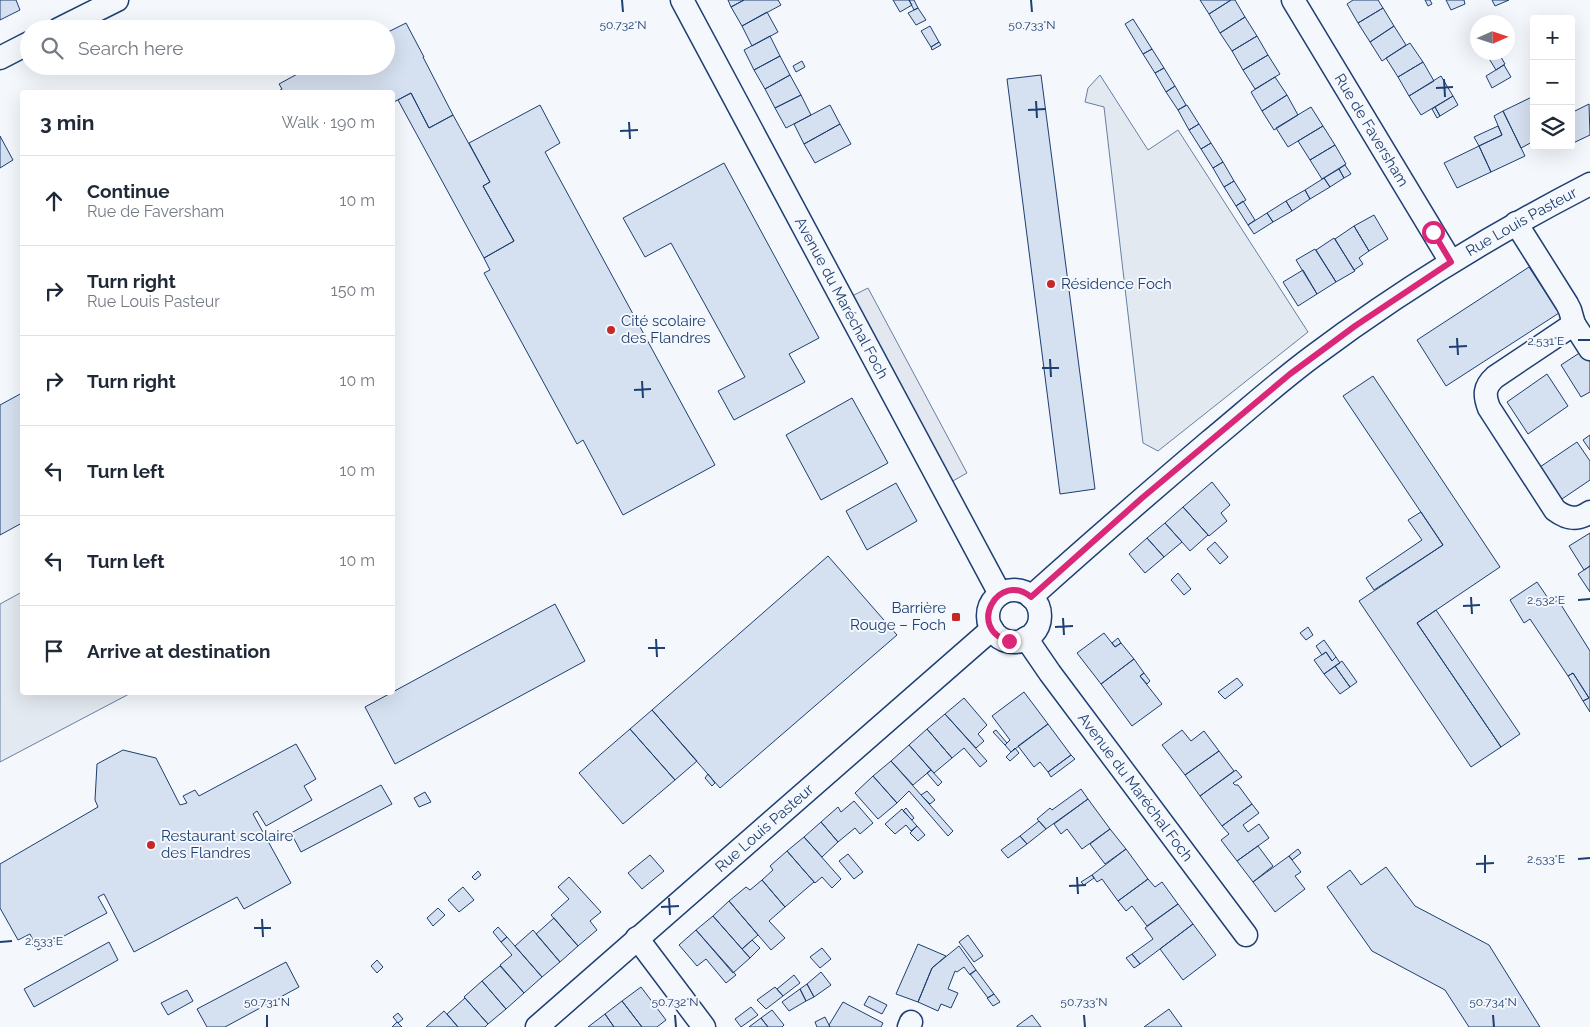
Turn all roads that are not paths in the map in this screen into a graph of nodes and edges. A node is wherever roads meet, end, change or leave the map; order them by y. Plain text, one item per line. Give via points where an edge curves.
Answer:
1 (117, 0) edge
2 (682, 0) edge
3 (1292, 0) edge
4 (76, 20) edge
5 (20, 48) edge
6 (0, 58) edge
7 (1590, 184) edge
8 (1516, 223) junction
9 (1451, 262) junction
10 (1574, 324) junction
11 (1590, 349) edge
12 (1590, 512) edge
13 (1000, 594) junction
14 (1031, 597) junction
15 (992, 629) junction
16 (1026, 638) junction
17 (1246, 934) dead end
18 (637, 938) junction
19 (537, 1027) edge
20 (704, 1027) edge

1 - 4 street
2 - 13 street, Avenue du Maréchal Foch
3 - 9 street, Rue de Faversham
5 - 6 street
7 - 8 street, Rue Louis Pasteur
8 - 9 street, Rue Louis Pasteur
8 - 10 street via 1567,304
9 - 14 street, Rue Louis Pasteur via 1290,374 1142,498
10 - 11 street
10 - 12 street via 1495,377 1488,384 1486,401 1555,510 1569,518
13 - 14 street via 1016,590
13 - 15 street via 988,612
14 - 16 street via 1039,616 1036,629
15 - 16 street via 1009,641
15 - 18 street, Rue Louis Pasteur
16 - 17 street, Avenue du Maréchal Foch
18 - 19 street, Rue Louis Pasteur
18 - 20 street

